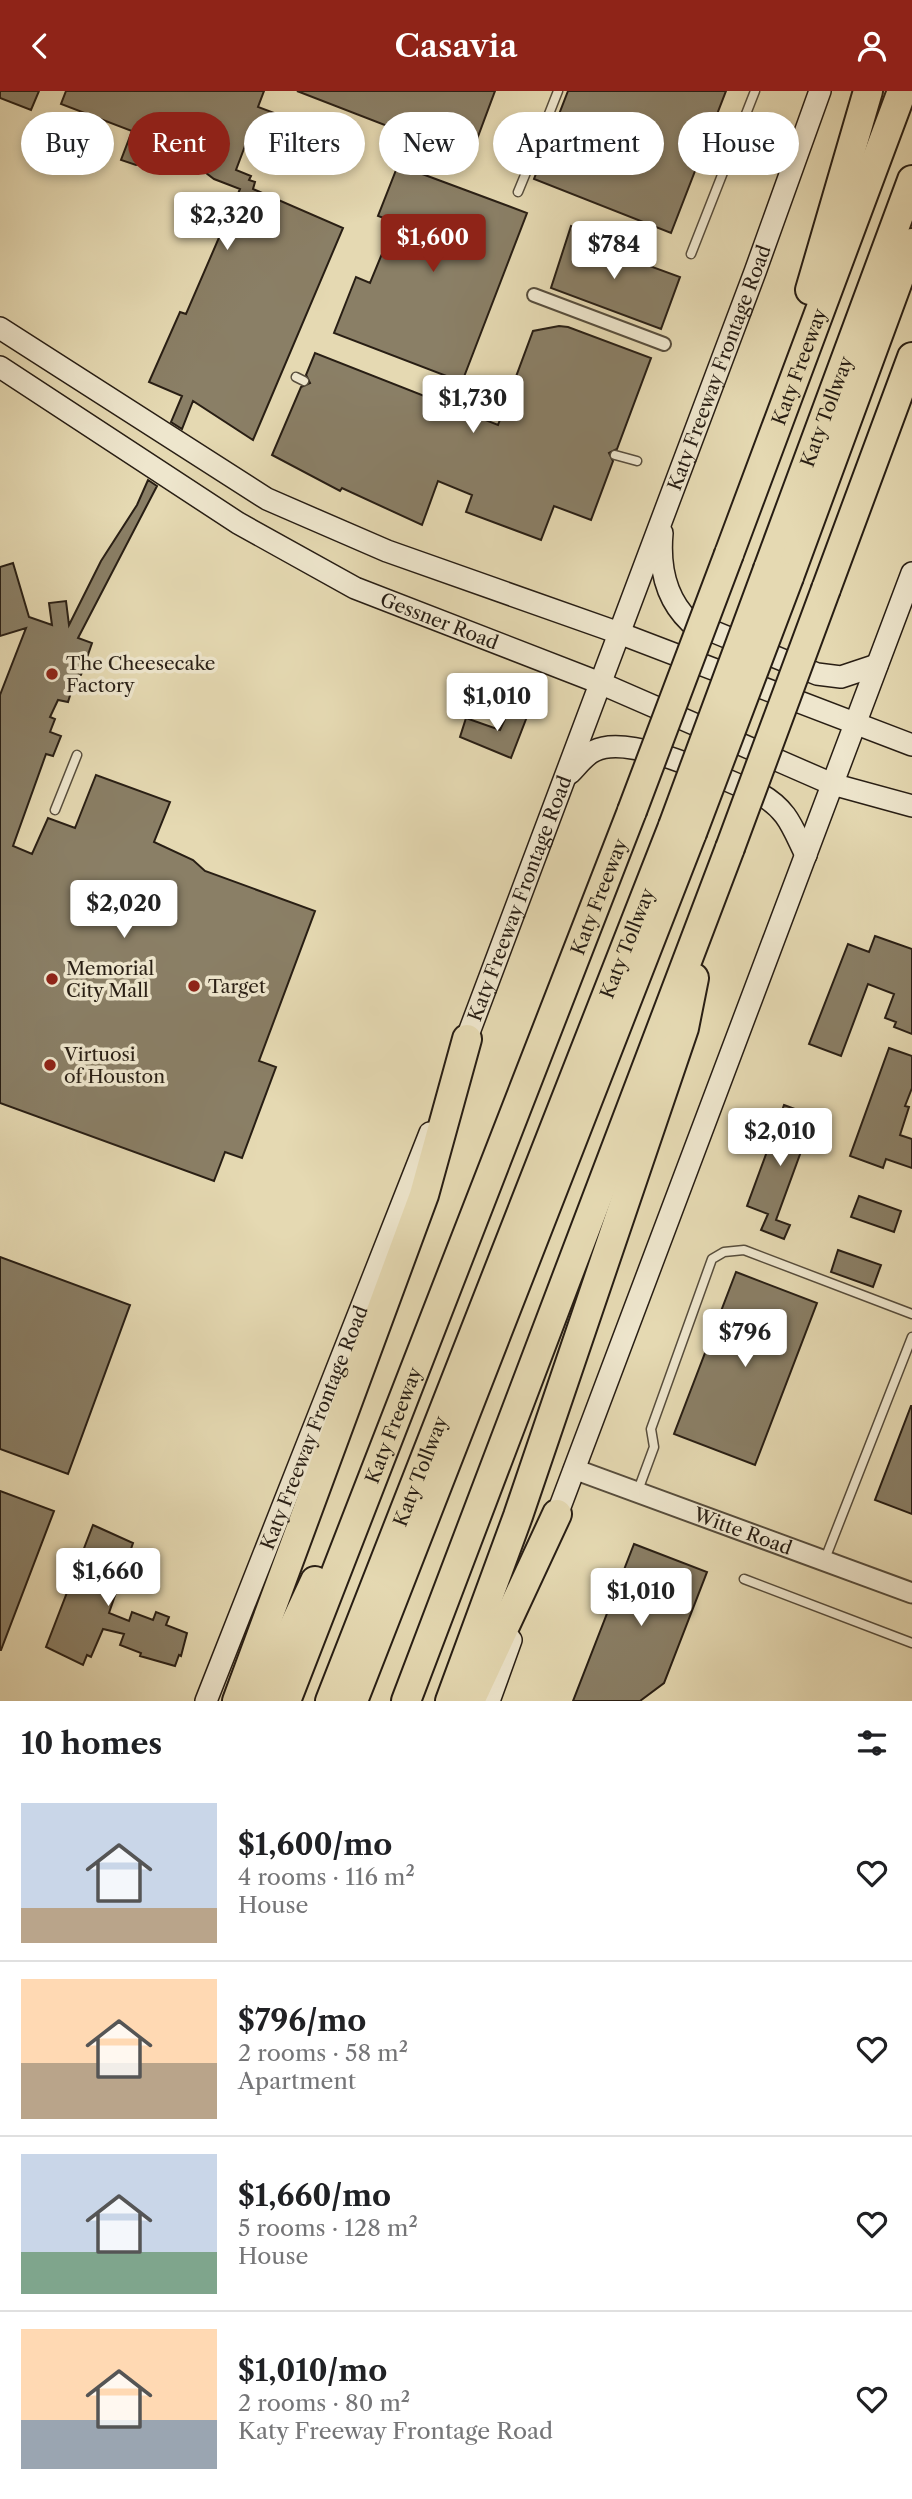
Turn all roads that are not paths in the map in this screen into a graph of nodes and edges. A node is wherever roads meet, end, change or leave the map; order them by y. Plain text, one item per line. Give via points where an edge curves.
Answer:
1 (558, 91) edge
2 (755, 91) edge
3 (820, 91) edge
4 (868, 91) edge
5 (902, 91) edge
6 (550, 112) edge
7 (524, 175) edge
8 (912, 180) edge
9 (518, 192) dead end
10 (912, 243) edge
11 (691, 254) dead end
12 (534, 295) dead end
13 (0, 328) edge
14 (664, 344) dead end
15 (912, 357) edge
16 (0, 367) edge
17 (912, 376) edge
18 (778, 415) junction
19 (881, 443) junction
20 (615, 455) dead end
21 (637, 461) dead end
22 (664, 513) junction
23 (779, 573) junction
24 (910, 584) edge
25 (619, 632) junction
26 (877, 665) junction
27 (600, 683) junction
28 (855, 723) junction
29 (912, 745) edge
30 (77, 755) dead end
31 (564, 779) junction
32 (832, 784) junction
33 (912, 806) edge
34 (55, 810) dead end
35 (682, 830) junction
36 (806, 855) junction
37 (710, 899) junction
38 (467, 1039) junction
39 (912, 1314) edge
40 (912, 1337) edge
41 (382, 1451) junction
42 (574, 1469) junction
43 (637, 1493) junction
44 (557, 1514) junction
45 (824, 1561) junction
46 (744, 1579) dead end
47 (912, 1593) edge
48 (381, 1629) junction
49 (912, 1643) edge
50 (206, 1701) edge
51 (237, 1701) edge
52 (259, 1701) edge
53 (286, 1701) edge
54 (330, 1701) edge
55 (353, 1701) edge
56 (361, 1701) edge
57 (405, 1701) edge
58 (450, 1701) edge
59 (470, 1701) edge
60 (489, 1701) edge

1 - 6 lane
2 - 11 lane
3 - 22 main road, Katy Freeway Frontage Road
4 - 18 highway via 822,243
5 - 18 highway, Katy Freeway
7 - 9 lane
8 - 23 highway, Katy Tollway
10 - 23 highway, Katy Tollway
12 - 14 street
13 - 25 main road via 267,499 387,551
15 - 19 highway
16 - 27 main road, Gessner Road via 238,523 312,566 355,588
17 - 19 highway
18 - 41 highway, Katy Freeway, bridge via 632,811
19 - 37 highway, bridge
20 - 21 lane
22 - 25 main road, Katy Freeway Frontage Road
22 - 26 main road via 660,550 664,577 679,611 690,622 817,674 841,677
23 - 35 highway, Katy Tollway, bridge
24 - 26 main road
25 - 27 main road, Katy Freeway Frontage Road
25 - 28 main road
26 - 28 main road
27 - 31 main road, Katy Freeway Frontage Road
27 - 32 main road, Gessner Road
28 - 29 main road
28 - 32 main road
30 - 34 lane
31 - 36 main road via 591,751 607,746 637,747 778,804
31 - 38 main road, Katy Freeway Frontage Road
32 - 33 main road, Gessner Road
32 - 36 main road
35 - 48 highway, Katy Tollway
35 - 54 highway, Katy Tollway
36 - 42 main road
37 - 57 highway
37 - 58 highway via 684,1028
38 - 50 main road, Katy Freeway Frontage Road
38 - 51 highway via 424,1195
39 - 43 lane via 744,1250 712,1259 651,1429 654,1447
40 - 45 lane
41 - 52 highway via 294,1621
41 - 53 highway, Katy Freeway
42 - 43 street, Witte Road
42 - 44 main road
43 - 45 street, Witte Road
44 - 59 highway
44 - 60 main road
45 - 47 street, Witte Road
46 - 49 lane
48 - 55 highway, Katy Tollway
48 - 56 highway

